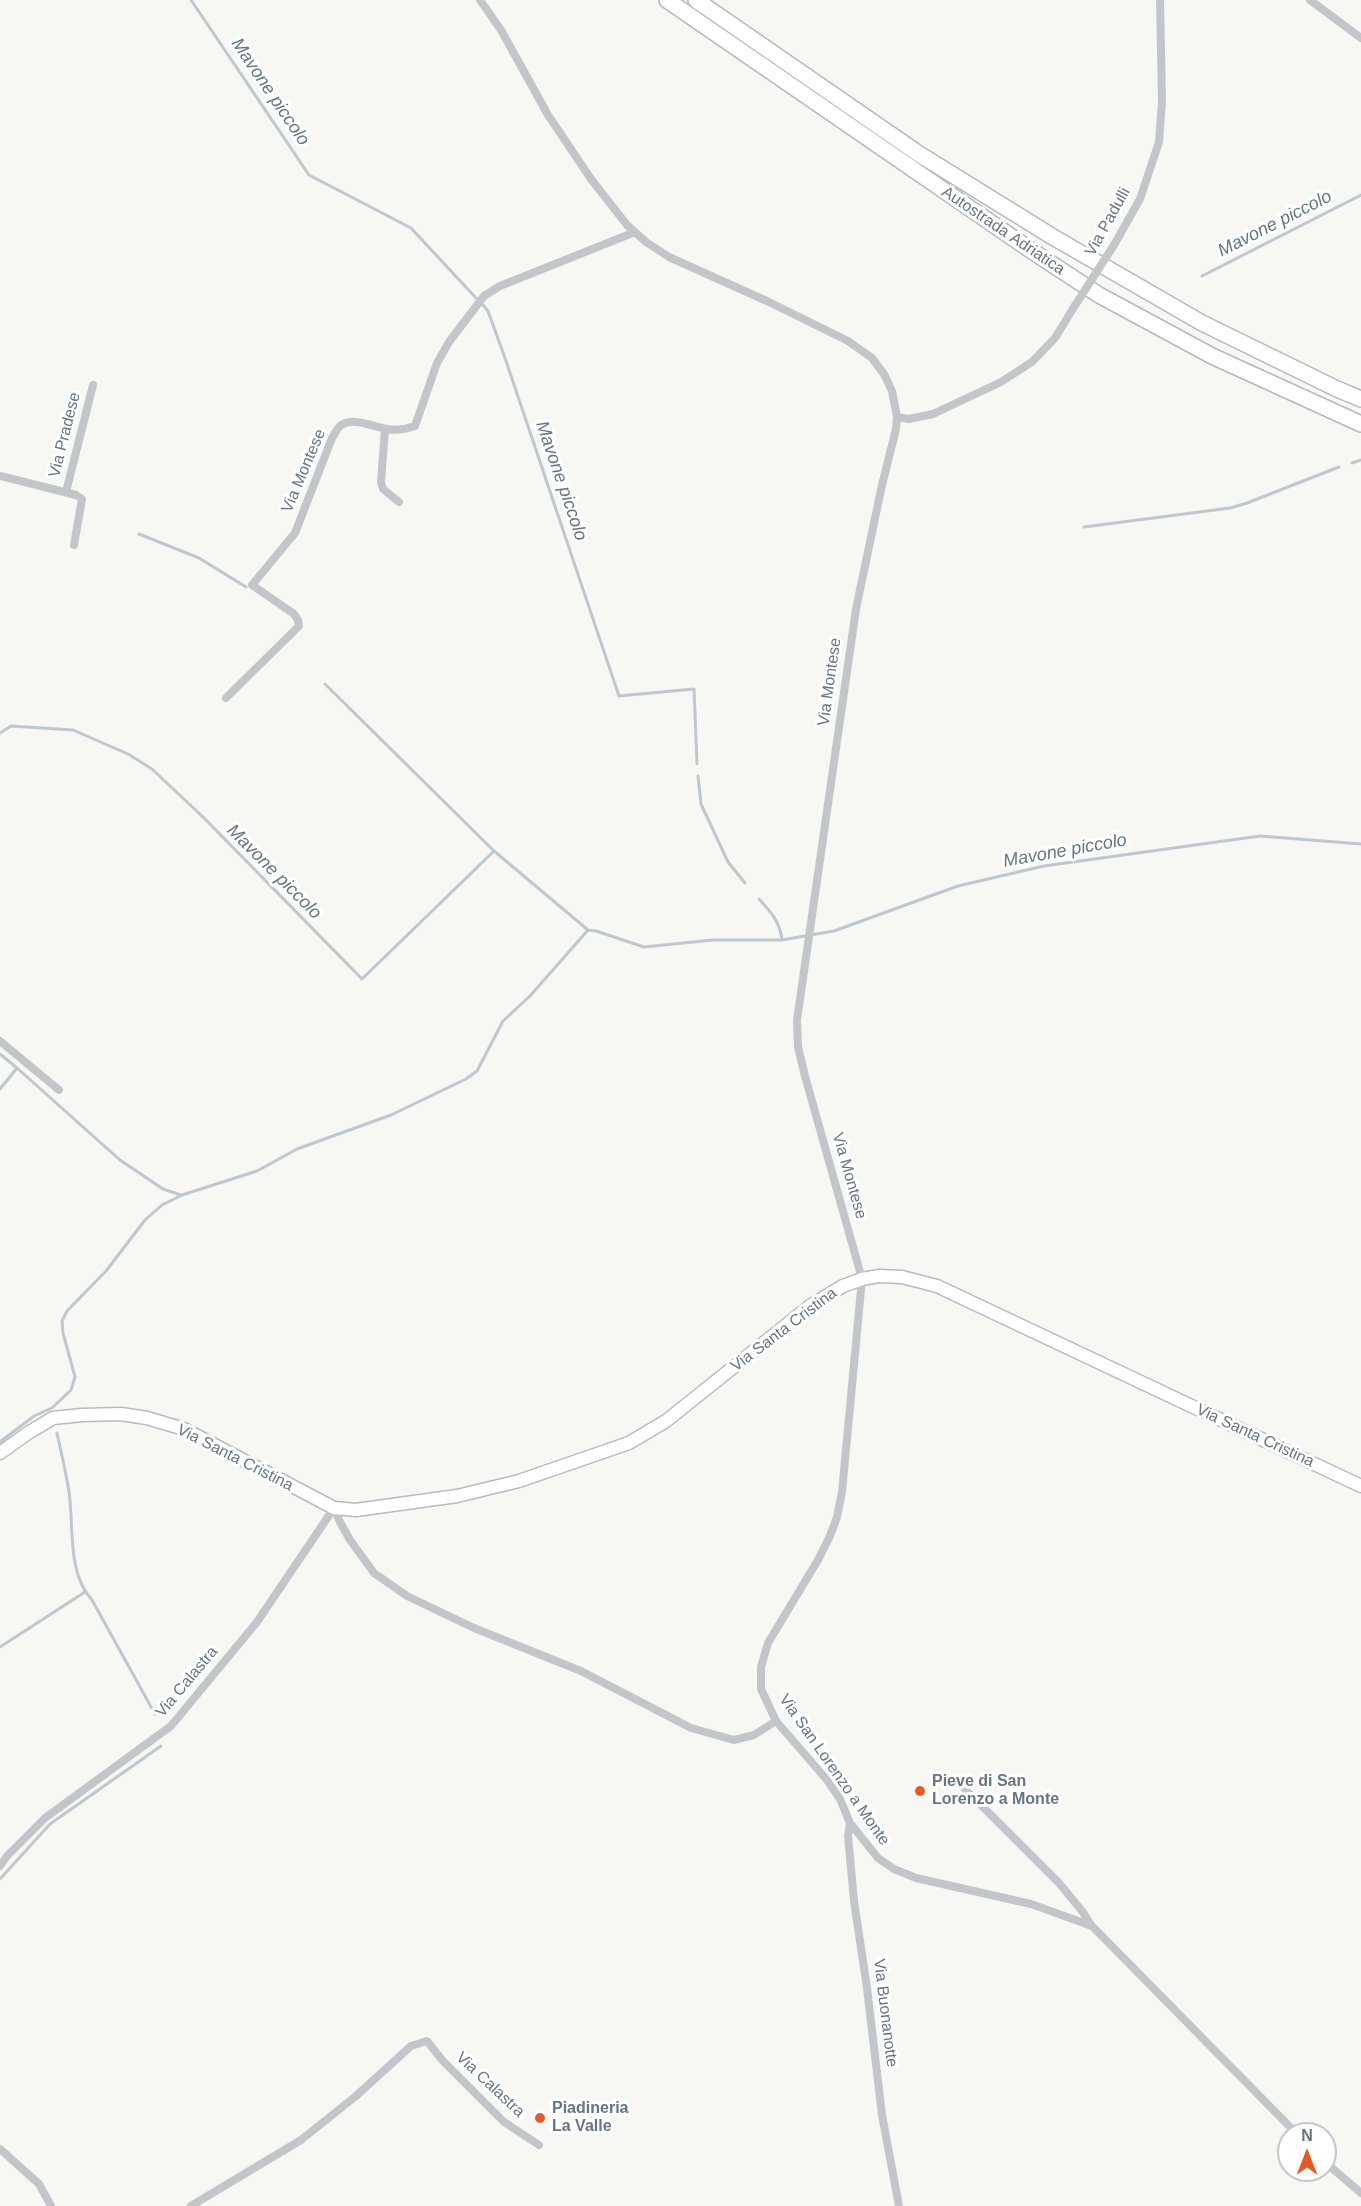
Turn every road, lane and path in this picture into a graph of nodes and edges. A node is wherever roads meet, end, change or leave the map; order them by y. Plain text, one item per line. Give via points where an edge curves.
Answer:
1 (480, 0) edge
2 (667, 0) edge
3 (696, 0) edge
4 (1160, 0) edge
5 (1311, 0) edge
6 (1361, 38) edge
7 (635, 232) junction
8 (93, 385) dead end
9 (1361, 399) edge
10 (897, 417) junction
11 (1361, 424) edge
12 (385, 429) junction
13 (0, 476) edge
14 (66, 492) junction
15 (399, 502) dead end
16 (74, 545) dead end
17 (226, 698) dead end
18 (0, 1041) edge
19 (59, 1090) dead end
20 (862, 1279) junction
21 (0, 1454) edge
22 (1361, 1486) edge
23 (334, 1508) junction
24 (776, 1721) junction
25 (965, 1790) dead end
26 (850, 1822) junction
27 (0, 1866) edge
28 (1092, 1926) junction
29 (1285, 2122) edge
30 (539, 2145) dead end
31 (0, 2149) edge
32 (1337, 2172) edge
33 (1361, 2193) edge
34 (51, 2206) edge
35 (191, 2206) edge
36 (898, 2206) edge

1 - 7 street, Via Montese via 548,115 591,179
2 - 11 highway, Autostrada Adriatica via 1100,295 1212,356
3 - 9 highway, Autostrada Adriatica via 919,154 1053,237 1202,323
4 - 10 street, Via Padulli, bridge via 1159,142 1140,199 1114,245 1055,338 1032,362 1001,382 933,414
5 - 6 street
7 - 10 street, Via Montese via 669,257 780,307 872,358 892,391
7 - 12 street, Via Montese via 484,296 437,363 415,426
8 - 14 street, Via Pradese
10 - 20 street, Via Montese via 856,609 797,1020 798,1047
12 - 15 street via 381,482 383,489
12 - 17 street, Via Montese via 356,422 340,426 332,438 295,533 252,585 294,614 299,626
13 - 14 street, Via Pradese
14 - 16 street, Via Pradese via 82,499
18 - 19 street
20 - 22 street, Via Santa Cristina via 902,1277 937,1286
20 - 23 street, Via Santa Cristina via 810,1306 666,1421 629,1443 519,1481 457,1496 356,1510
20 - 24 street, Via San Lorenzo a Monte via 837,1517 818,1560 768,1643 761,1668 761,1689
21 - 23 street, Via Santa Cristina via 53,1418 121,1414 147,1418 184,1429
23 - 24 street via 350,1540 374,1573 407,1596 465,1624 582,1671 691,1728 734,1740 754,1735
23 - 27 street, Via Calastra via 257,1622 171,1726 45,1818
24 - 26 street, Via San Lorenzo a Monte via 834,1790
25 - 28 street, Via San Lorenzo a Monte via 1059,1883
26 - 28 street, Via San Lorenzo a Monte via 878,1858 894,1869 916,1878 1031,1904
26 - 36 street, Via Buonanotte via 854,1901
28 - 29 street, Via San Lorenzo a Monte
30 - 35 street, Via Calastra via 504,2122 427,2042 411,2046 300,2140
31 - 34 street via 39,2184
32 - 33 street

